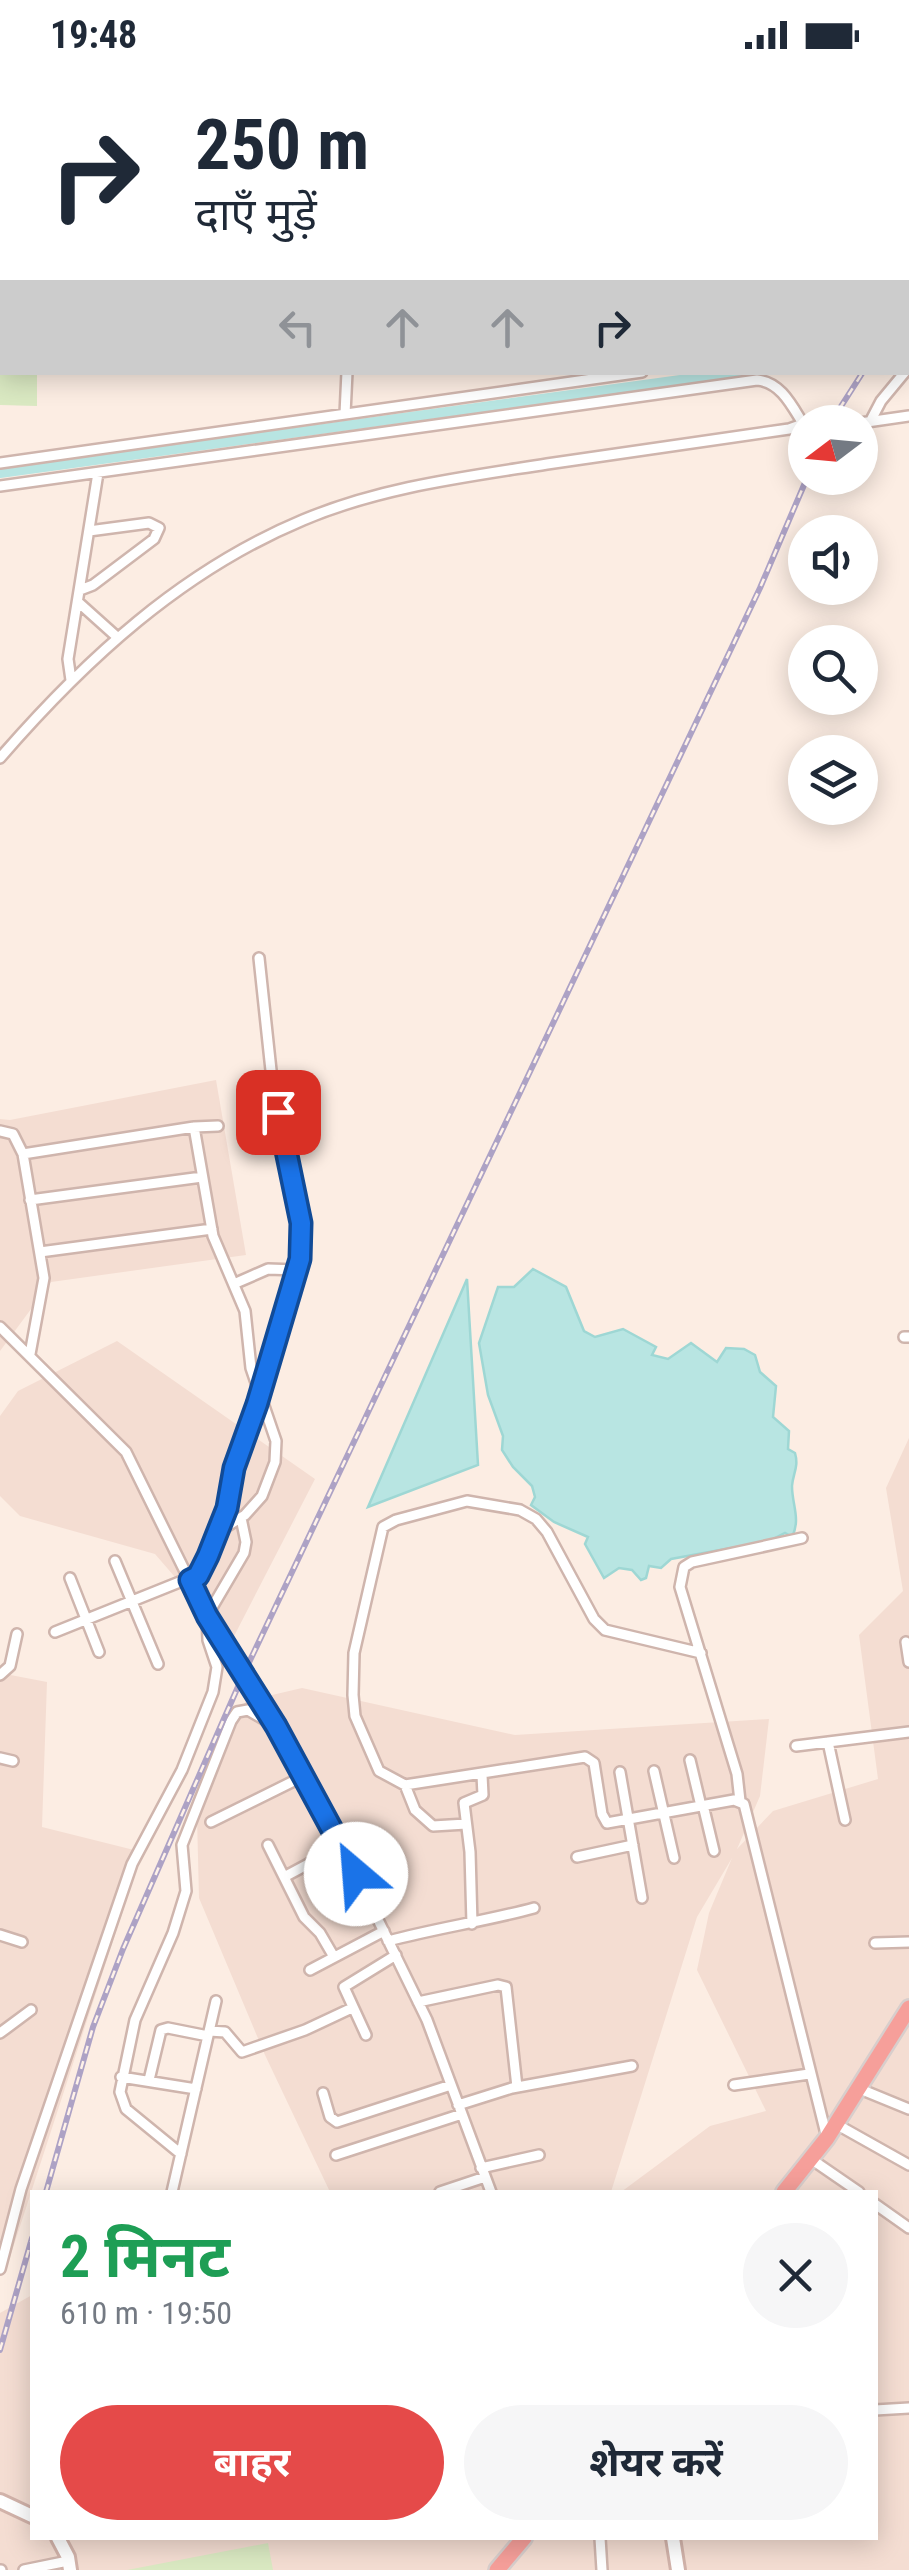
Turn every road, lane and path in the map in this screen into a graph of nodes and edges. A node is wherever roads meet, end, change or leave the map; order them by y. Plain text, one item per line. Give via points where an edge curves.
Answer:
1 (347, 375) edge
2 (621, 375) edge
3 (903, 375) edge
4 (790, 405) edge
5 (877, 405) edge
6 (345, 414) junction
7 (909, 416) edge
8 (878, 420) edge
9 (788, 429) edge
10 (0, 463) edge
11 (98, 473) junction
12 (0, 486) edge
13 (89, 531) junction
14 (80, 590) junction
15 (78, 602) junction
16 (117, 637) junction
17 (70, 680) junction
18 (0, 758) edge
19 (259, 958) dead end
20 (218, 1126) dead end
21 (194, 1127) junction
22 (0, 1131) edge
23 (23, 1154) junction
24 (202, 1177) junction
25 (30, 1200) junction
26 (212, 1229) junction
27 (40, 1252) junction
28 (297, 1270) junction
29 (236, 1283) junction
30 (0, 1326) edge
31 (30, 1354) junction
32 (259, 1396) junction
33 (241, 1518) junction
34 (218, 1531) junction
35 (802, 1538) dead end
36 (115, 1561) dead end
37 (70, 1578) dead end
38 (190, 1580) junction
39 (132, 1602) junction
40 (207, 1616) junction
41 (86, 1620) junction
42 (55, 1632) dead end
43 (17, 1634) dead end
44 (906, 1642) dead end
45 (99, 1652) dead end
46 (701, 1653) junction
47 (909, 1662) edge
48 (158, 1664) dead end
49 (0, 1675) edge
50 (276, 1726) junction
51 (909, 1732) edge
52 (828, 1742) junction
53 (796, 1746) dead end
54 (0, 1758) edge
55 (13, 1760) dead end
56 (690, 1760) dead end
57 (654, 1771) dead end
58 (620, 1772) dead end
59 (482, 1775) junction
60 (304, 1776) junction
61 (404, 1785) junction
62 (740, 1801) junction
63 (702, 1806) junction
64 (663, 1812) junction
65 (628, 1819) junction
66 (845, 1820) dead end
67 (211, 1822) dead end
68 (466, 1824) junction
69 (268, 1845) dead end
70 (633, 1845) junction
71 (342, 1846) junction
72 (714, 1851) dead end
73 (577, 1857) dead end
74 (674, 1858) dead end
75 (284, 1877) junction
76 (642, 1898) dead end
77 (534, 1908) dead end
78 (472, 1924) junction
79 (0, 1935) edge
80 (386, 1936) junction
81 (22, 1942) dead end
82 (909, 1942) edge
83 (875, 1944) dead end
84 (396, 1955) junction
85 (334, 1957) junction
86 (310, 1970) dead end
87 (216, 2001) dead end
88 (418, 2002) junction
89 (352, 2008) junction
90 (31, 2010) dead end
91 (906, 2019) edge
92 (2, 2028) edge
93 (208, 2033) junction
94 (366, 2035) dead end
95 (632, 2066) dead end
96 (809, 2074) junction
97 (121, 2078) junction
98 (148, 2080) junction
99 (451, 2084) junction
100 (734, 2085) dead end
101 (517, 2087) junction
102 (196, 2089) junction
103 (860, 2089) junction
104 (323, 2093) dead end
105 (460, 2109) junction
106 (909, 2109) edge
107 (836, 2124) junction
108 (827, 2138) junction
109 (182, 2154) junction
110 (336, 2154) dead end
111 (540, 2155) dead end
112 (811, 2159) junction
113 (909, 2165) edge
114 (483, 2173) junction
115 (173, 2190) edge
116 (445, 2190) edge
117 (489, 2190) edge
118 (786, 2190) edge
119 (856, 2190) edge
120 (878, 2206) edge
121 (909, 2228) edge
122 (0, 2269) edge
123 (909, 2408) edge
124 (878, 2410) edge
125 (0, 2501) edge
126 (30, 2515) edge
127 (61, 2540) edge
128 (520, 2540) edge
129 (600, 2540) edge
130 (674, 2540) edge
131 (69, 2565) edge
132 (24, 2570) edge
133 (497, 2570) edge
134 (602, 2570) edge
135 (678, 2570) edge

1 - 6 street
2 - 6 street
3 - 5 street
4 - 11 street via 780,390 757,380
6 - 10 street
7 - 8 street
9 - 16 street via 472,475 344,505 244,550 162,600
11 - 12 street
11 - 13 street
13 - 14 street
13 - 14 street via 149,523 158,528 154,539
14 - 15 street
15 - 16 street
15 - 17 street
16 - 17 street
17 - 18 street
19 - 28 street via 272,1089 301,1223
20 - 21 street
21 - 23 street
21 - 24 street
22 - 23 street via 13,1134
23 - 25 street
24 - 25 street
24 - 26 street
25 - 27 street
26 - 27 street
26 - 29 street
27 - 31 street via 44,1278
28 - 29 street via 268,1269
28 - 32 street
29 - 32 street
30 - 31 street
31 - 38 street via 126,1452
32 - 33 street via 272,1428 275,1462 262,1496
32 - 34 street
33 - 34 street
33 - 40 street via 244,1552
34 - 38 street
35 - 46 street via 684,1567 680,1587
36 - 39 street
37 - 41 street
38 - 39 street
38 - 40 street
39 - 41 street
39 - 48 street
40 - 50 street
40 - 122 street via 217,1668 214,1692 132,1864
41 - 42 street
41 - 45 street
43 - 49 street via 10,1666
44 - 47 street
46 - 61 street via 605,1630 547,1532 520,1510 467,1501 388,1523 354,1652 352,1694 379,1771
46 - 62 street
50 - 60 street
50 - 97 street via 248,1710 231,1721 182,1845 186,1892 135,2020
51 - 52 street
52 - 53 street
52 - 66 street
54 - 55 street
56 - 63 street
57 - 64 street
58 - 65 street
59 - 61 street
59 - 65 street via 590,1758 604,1820
59 - 68 street via 483,1795 464,1802
60 - 67 street
60 - 71 street
61 - 68 street via 415,1810 433,1826
62 - 63 street
62 - 96 street
63 - 64 street
63 - 72 street
64 - 65 street
64 - 74 street
65 - 70 street
68 - 78 street
69 - 75 street
70 - 73 street
70 - 76 street
71 - 75 street
71 - 80 street
75 - 85 street
77 - 78 street
78 - 80 street
79 - 81 street
80 - 84 street
80 - 85 street
82 - 83 street
84 - 88 street
84 - 89 street via 347,1983
85 - 86 street
87 - 93 street
88 - 99 street
88 - 101 street via 504,1985
89 - 93 street via 242,2052 226,2032
89 - 94 street
90 - 92 street
91 - 103 highway
93 - 98 street via 161,2030
93 - 102 street
95 - 101 street
96 - 100 street
96 - 108 street
97 - 98 street
97 - 109 street via 126,2109
98 - 102 street
99 - 104 street via 337,2122
99 - 105 street
101 - 105 street
102 - 109 street
103 - 106 street
103 - 107 highway
105 - 110 street
105 - 114 street
107 - 108 highway
107 - 113 street
108 - 112 highway
109 - 115 street
111 - 114 street
112 - 118 highway
112 - 119 street
114 - 116 street
114 - 117 street
120 - 121 street
123 - 124 street
125 - 126 street
127 - 131 street
128 - 133 highway
129 - 134 street
130 - 135 street
131 - 132 street

